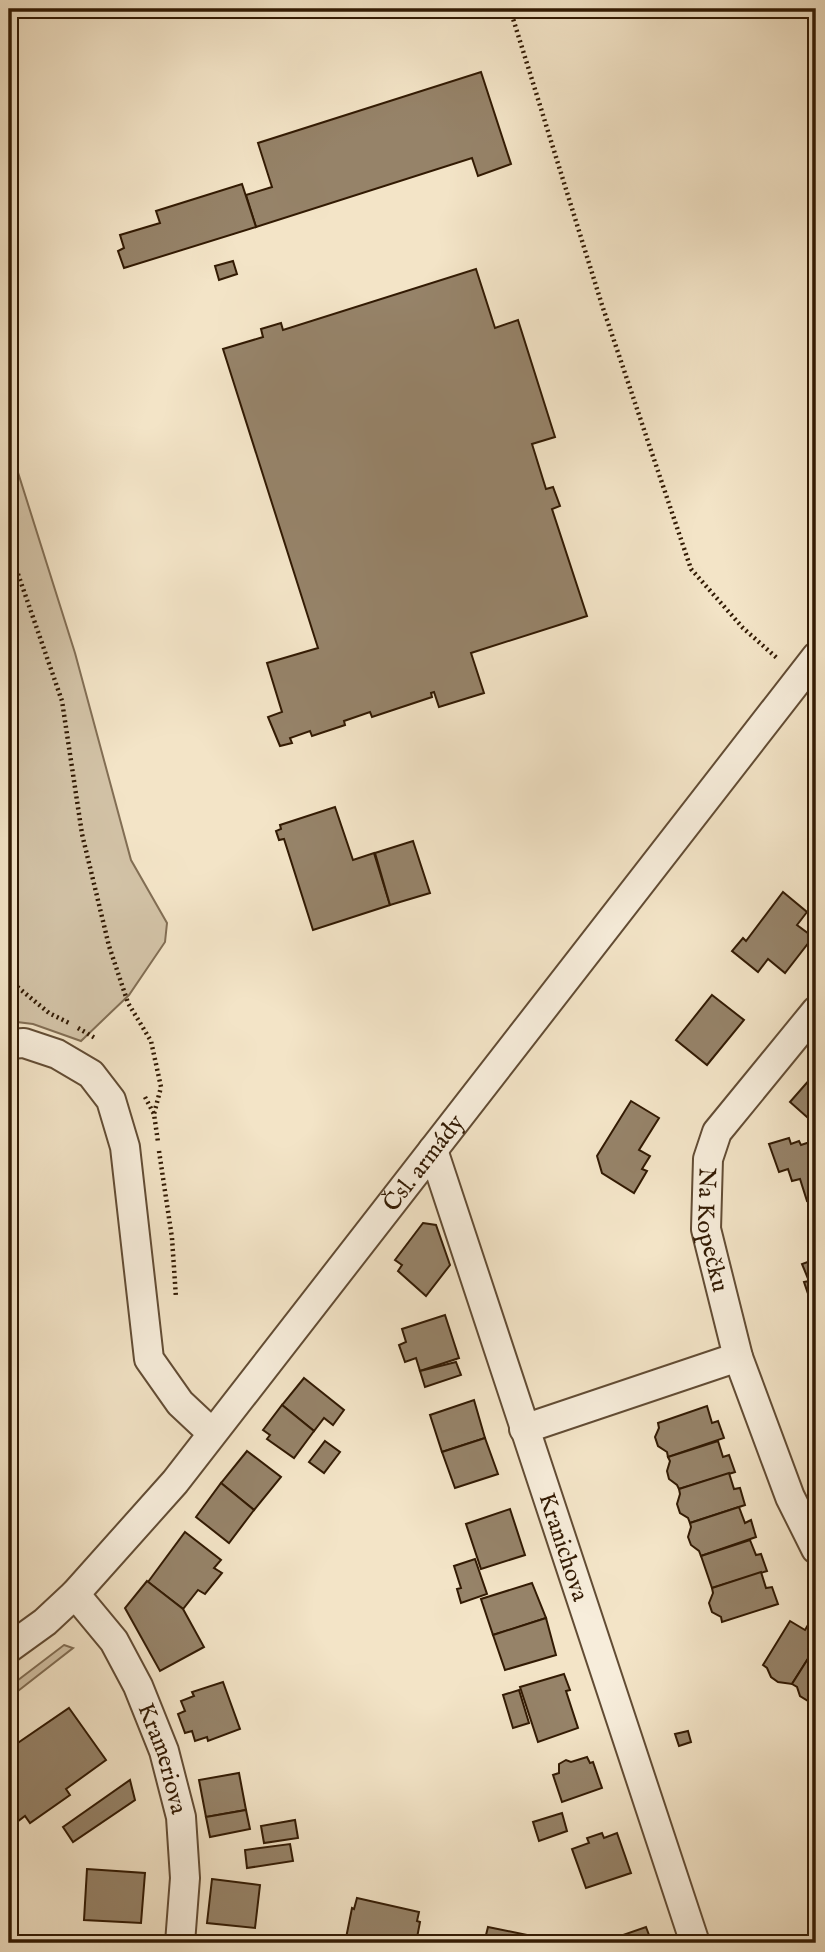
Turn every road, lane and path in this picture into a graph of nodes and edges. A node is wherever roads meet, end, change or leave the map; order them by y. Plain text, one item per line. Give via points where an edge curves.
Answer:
1 (510, 9) edge
2 (9, 548) edge
3 (808, 668) edge
4 (816, 1011) edge
5 (9, 1044) edge
6 (154, 1114) dead end
7 (433, 1150) junction
8 (738, 1357) junction
9 (524, 1429) junction
10 (212, 1433) junction
11 (816, 1549) edge
12 (75, 1594) junction
13 (9, 1648) edge
14 (180, 1943) edge
15 (695, 1943) edge

1 - 3 path via 691,569 743,628
2 - 6 path via 62,701 82,834 109,946 128,1003 151,1041 161,1087
3 - 7 street, Čsl. armády
4 - 8 street, Na Kopečku via 717,1132 708,1159 706,1229
5 - 10 street via 57,1054 91,1074 111,1100 125,1147 149,1359 180,1403
7 - 9 street, Kranichova
7 - 10 street, Čsl. armády
8 - 9 street
8 - 11 street, Na Kopečku via 790,1497
9 - 15 street, Kranichova
10 - 12 street, Čsl. armády via 175,1482
12 - 13 street, Čsl. armády
12 - 14 street, Krameriova via 114,1642 164,1751 181,1817

